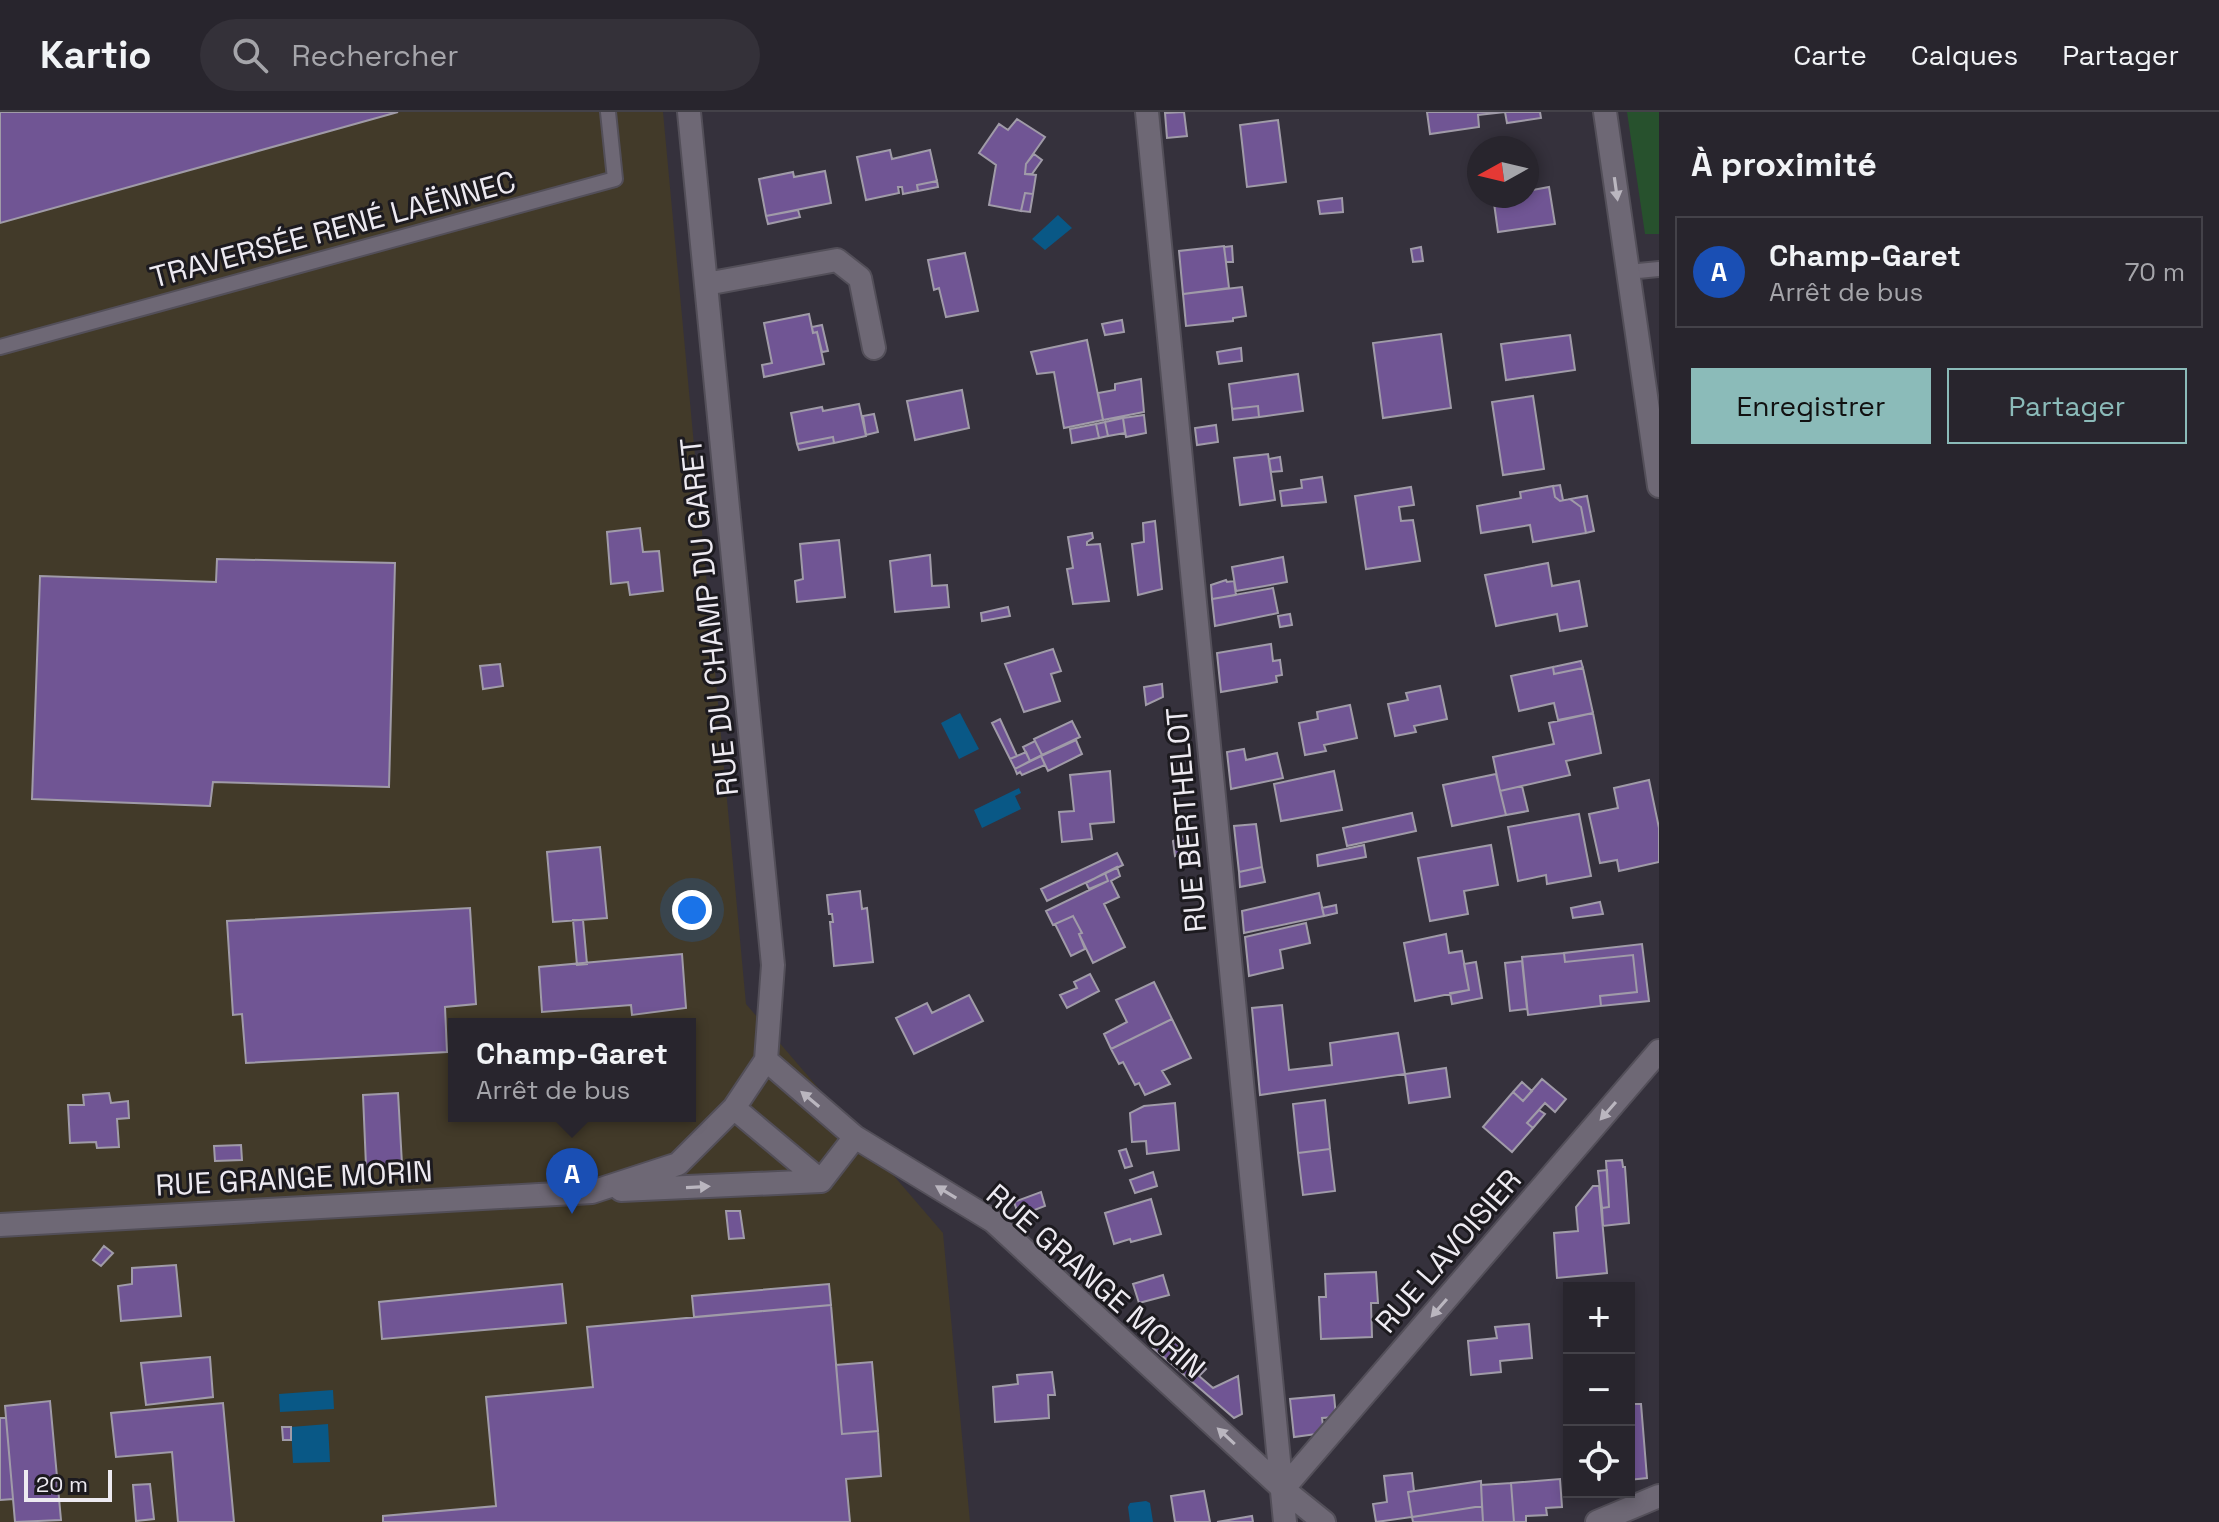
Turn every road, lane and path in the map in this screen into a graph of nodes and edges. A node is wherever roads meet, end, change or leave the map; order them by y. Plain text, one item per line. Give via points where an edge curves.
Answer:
1 (608, 112) edge
2 (689, 112) edge
3 (1147, 112) edge
4 (1605, 112) edge
5 (1659, 269) edge
6 (1628, 272) junction
7 (706, 284) junction
8 (0, 347) edge
9 (874, 348) dead end
10 (1659, 486) edge
11 (1659, 1051) edge
12 (766, 1060) junction
13 (734, 1108) junction
14 (855, 1137) junction
15 (821, 1181) junction
16 (592, 1192) junction
17 (0, 1225) edge
18 (1283, 1489) junction
19 (1659, 1496) edge
20 (1285, 1522) edge
21 (1324, 1522) edge
22 (1597, 1522) edge

1 - 8 lane, TRAVERSÉE RENÉ LAËNNEC via 615,179
2 - 7 street, RUE DU CHAMP DU GARET
3 - 18 street, RUE BERTHELOT
4 -> 6 street
5 - 6 lane
6 - 10 street
7 - 9 street via 837,260 860,278
7 - 12 street, RUE DU CHAMP DU GARET via 773,965
11 -> 18 street, RUE LAVOISIER
12 - 13 street, RUE DU CHAMP DU GARET
14 -> 12 street, RUE GRANGE MORIN
13 - 15 street
13 - 16 street, RUE GRANGE MORIN via 678,1164
14 - 15 street
18 -> 14 street, RUE GRANGE MORIN via 993,1221
16 -> 15 street, RUE GRANGE MORIN
16 - 17 street, RUE GRANGE MORIN
18 - 20 street, RUE BERTHELOT
18 - 21 street, RUE GRANGE MORIN
19 - 22 street

